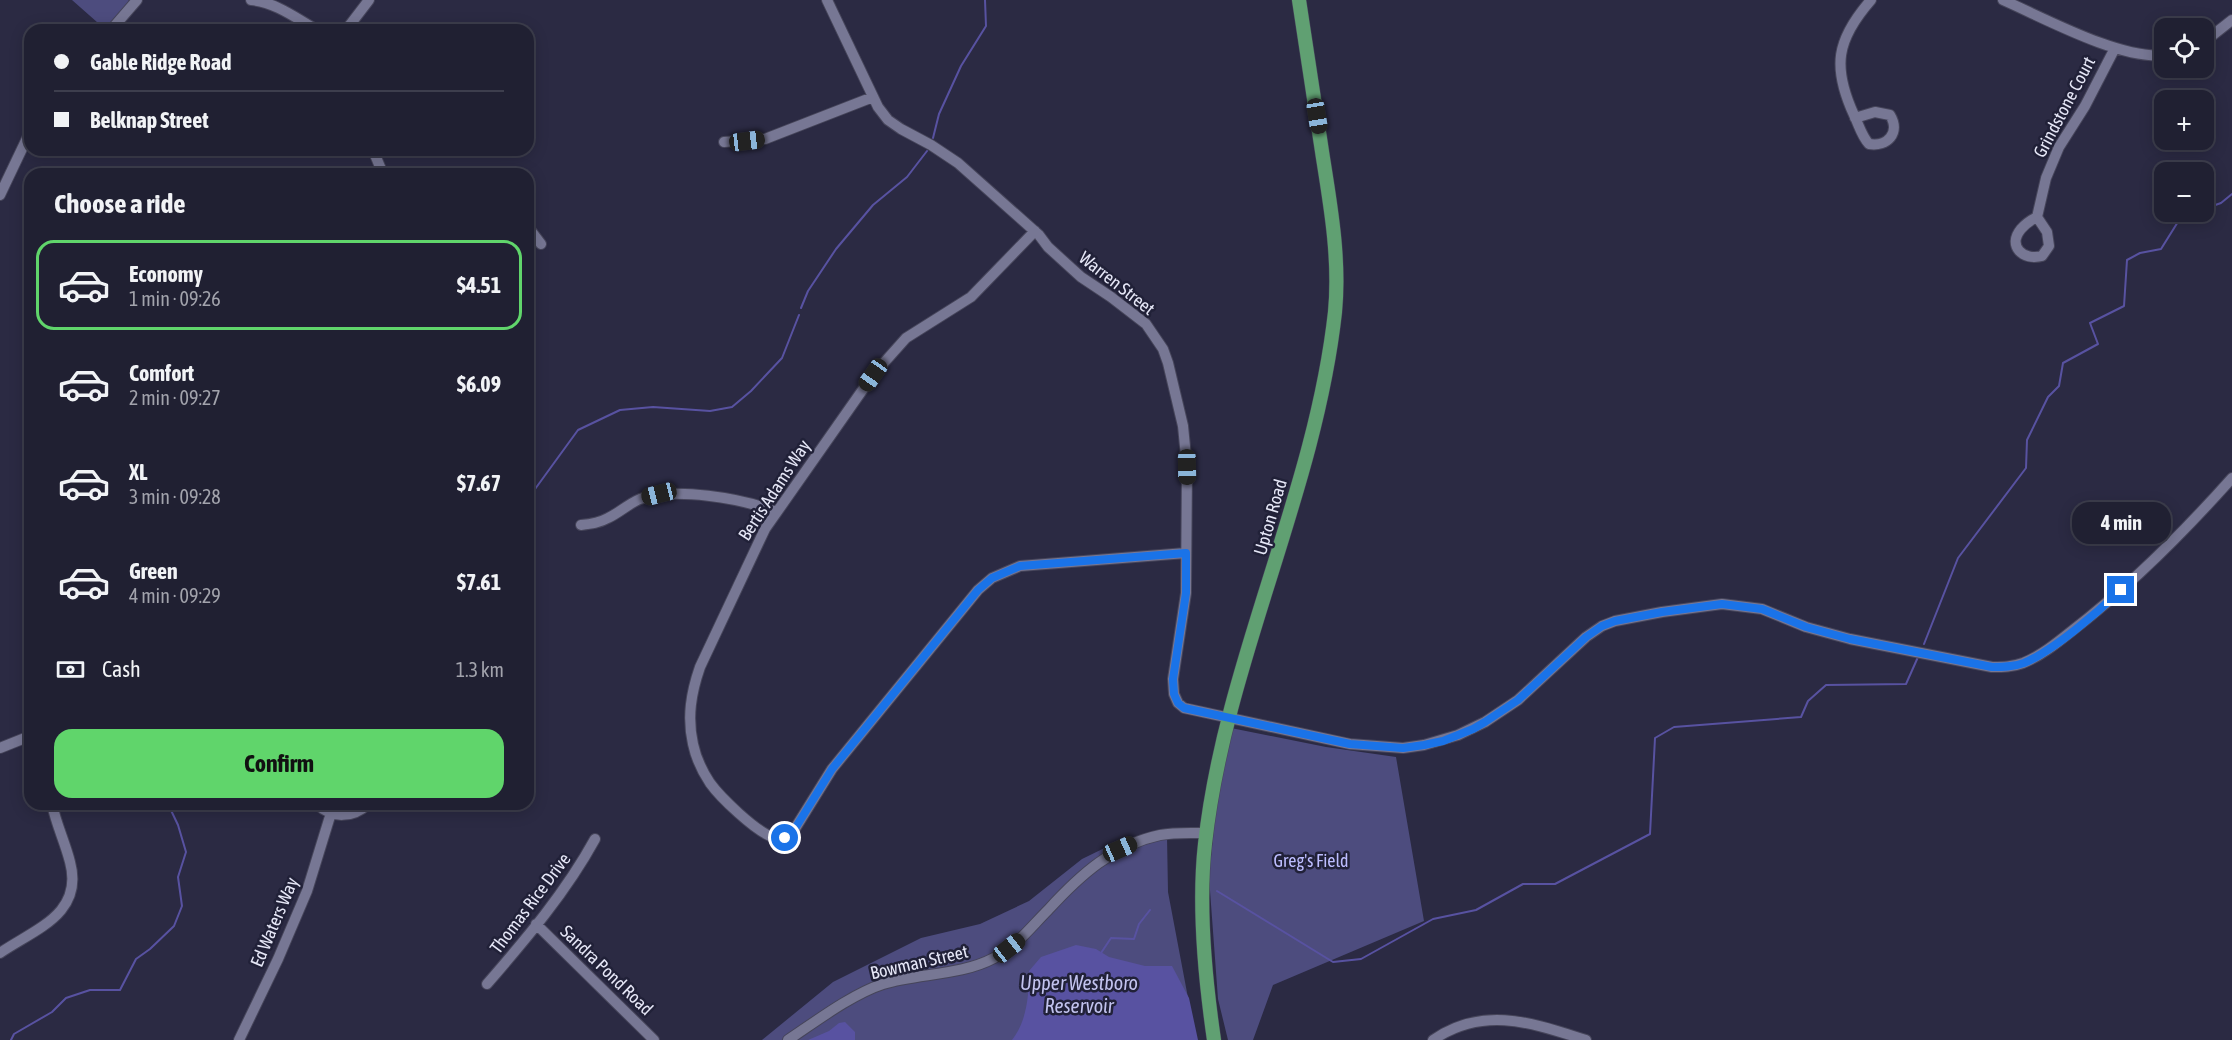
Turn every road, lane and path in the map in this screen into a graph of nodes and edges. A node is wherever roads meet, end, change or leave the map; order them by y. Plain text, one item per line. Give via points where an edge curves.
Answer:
1 (137, 0) edge
2 (251, 0) edge
3 (369, 0) edge
4 (827, 0) edge
5 (1299, 0) edge
6 (1871, 0) edge
7 (2003, 0) edge
8 (2232, 21) edge
9 (116, 24) edge
10 (307, 24) edge
11 (351, 24) edge
12 (2214, 34) edge
13 (2115, 48) junction
14 (2154, 55) edge
15 (873, 97) junction
16 (1855, 118) dead end
17 (724, 142) dead end
18 (24, 145) edge
19 (0, 195) edge
20 (2037, 217) dead end
21 (1035, 231) junction
22 (534, 235) edge
23 (541, 244) dead end
24 (2232, 478) edge
25 (776, 512) junction
26 (581, 525) dead end
27 (1186, 553) junction
28 (1228, 717) junction
29 (24, 738) edge
30 (0, 748) edge
31 (54, 810) edge
32 (326, 810) edge
33 (360, 810) edge
34 (331, 813) junction
35 (1206, 833) junction
36 (595, 839) dead end
37 (536, 924) junction
38 (0, 953) edge
39 (487, 984) dead end
40 (239, 1040) edge
41 (654, 1040) edge
42 (788, 1040) edge
43 (1214, 1040) edge
44 (1433, 1040) edge
45 (1586, 1040) edge

1 - 9 street
2 - 10 street via 279,8
3 - 11 street
4 - 15 street, Warren Street
5 - 28 main road, Upton Road via 1331,210 1335,309 1312,434
6 - 16 street via 1849,30 1842,52 1843,90
7 - 13 street
8 - 12 street
13 - 14 street
13 - 20 street, Grindstone Court via 2059,147 2046,178
15 - 17 street via 765,139
15 - 21 street, Warren Street via 888,120 958,163
18 - 19 street
21 - 25 street, Bertis Adams Way via 971,297 906,338 873,375
21 - 27 street, Warren Street via 1081,278 1146,324 1163,349 1186,445
22 - 23 street
24 - 28 street, Warren Street via 2184,531 2100,610 2026,662 2014,666 1992,667 1850,639 1762,609 1722,604 1602,626 1518,700 1473,729 1443,741 1403,748 1350,744
25 - 26 street via 757,504 720,498 659,494 636,501 610,518
25 - 27 street, Bertis Adams Way via 754,549 700,667 693,688 690,724 693,745 711,784 771,837 791,835 832,769 978,590 992,578 1020,566
27 - 28 street, Warren Street via 1186,593 1174,694 1184,708
28 - 35 main road, Upton Road
29 - 30 street
31 - 38 street via 71,865 70,899 57,915
32 - 34 street
33 - 34 street via 347,815
34 - 40 street, Ed Waters Way via 307,891
35 - 42 street, Bowman Street via 1162,835 1112,853 1067,889 1027,934 995,958 980,965 867,990
35 - 43 main road, Upton Road via 1204,925
36 - 37 street, Thomas Rice Drive via 580,866
37 - 39 street, Thomas Rice Drive
37 - 41 street, Sandra Pond Road
44 - 45 street via 1471,1022 1510,1019

